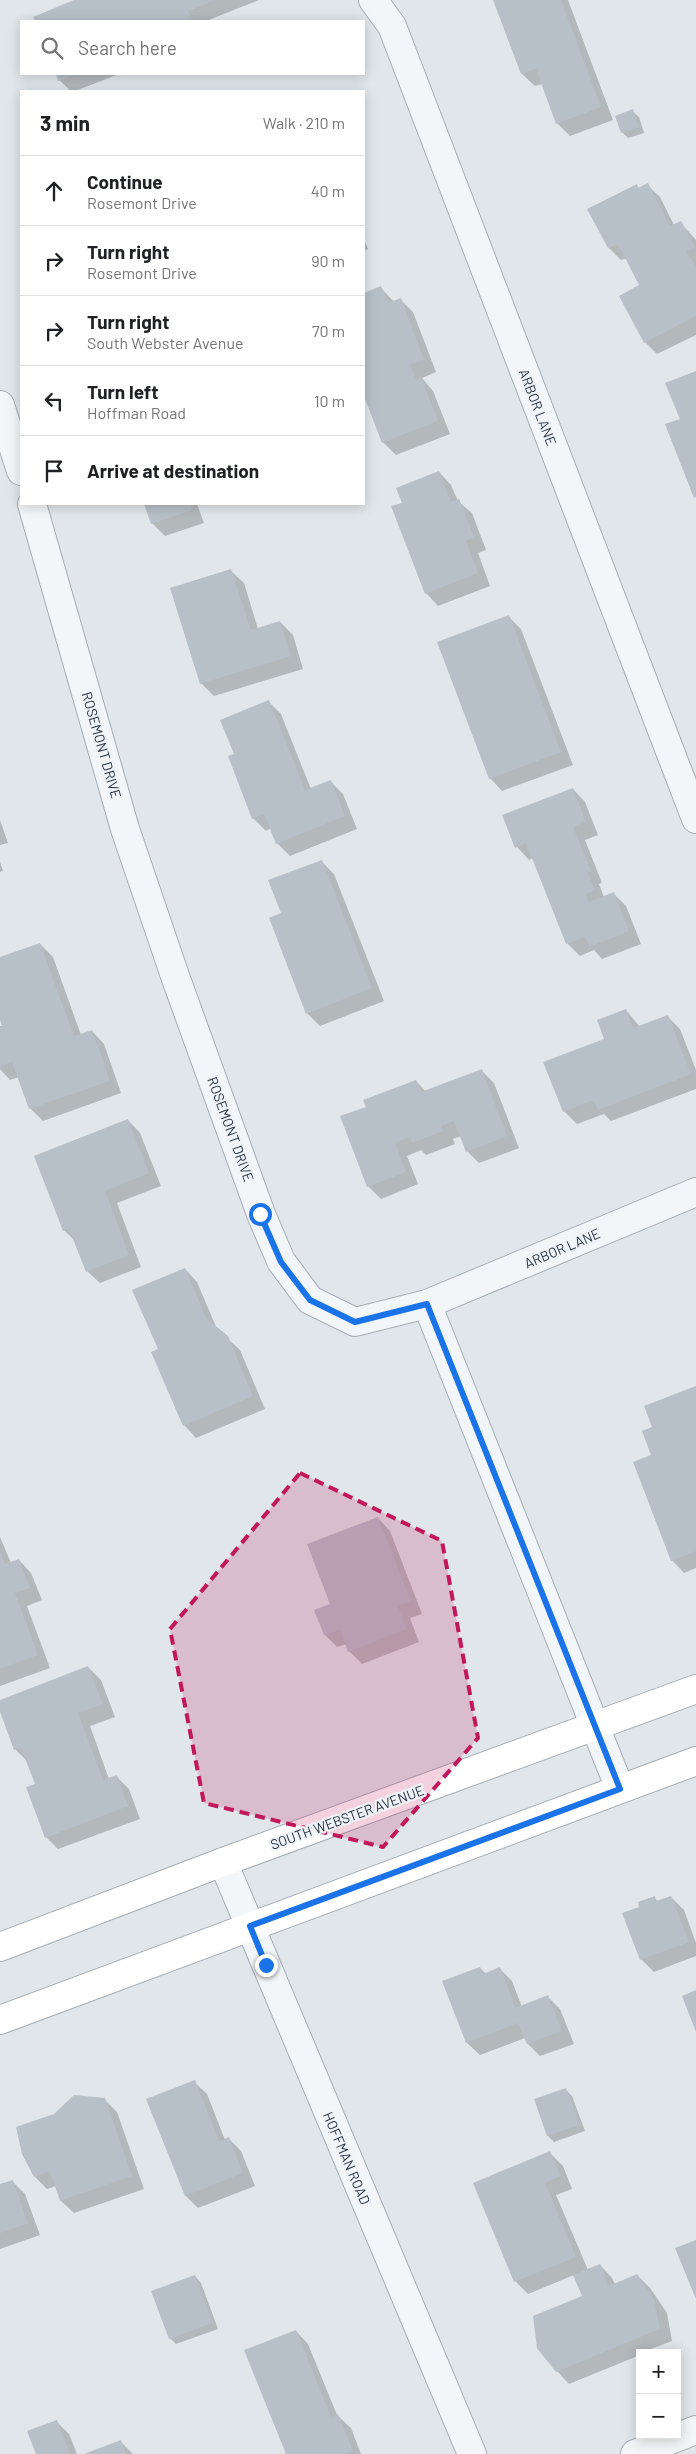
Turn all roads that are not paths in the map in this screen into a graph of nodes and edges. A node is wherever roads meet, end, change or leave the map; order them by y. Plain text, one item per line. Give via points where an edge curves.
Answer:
1 (373, 0) edge
2 (0, 405) edge
3 (20, 468) edge
4 (32, 505) edge
5 (696, 819) edge
6 (696, 1192) edge
7 (427, 1304) junction
8 (696, 1689) edge
9 (596, 1726) junction
10 (696, 1761) edge
11 (620, 1789) junction
12 (223, 1862) junction
13 (250, 1926) junction
14 (0, 1947) edge
15 (0, 2020) edge
16 (696, 2430) edge
17 (472, 2454) edge
18 (635, 2454) edge

1 - 5 street, ARBOR LANE via 392,26
2 - 3 street
4 - 7 street, ROSEMONT DRIVE via 128,838 260,1214 281,1262 310,1300 355,1322
6 - 7 street, ARBOR LANE
7 - 9 street
8 - 9 main road, SOUTH WEBSTER AVENUE
9 - 11 street
9 - 12 main road, SOUTH WEBSTER AVENUE
10 - 11 main road
11 - 13 main road
12 - 13 street, HOFFMAN ROAD
12 - 14 main road, SOUTH WEBSTER AVENUE
13 - 15 main road
13 - 17 street, HOFFMAN ROAD
16 - 18 street

